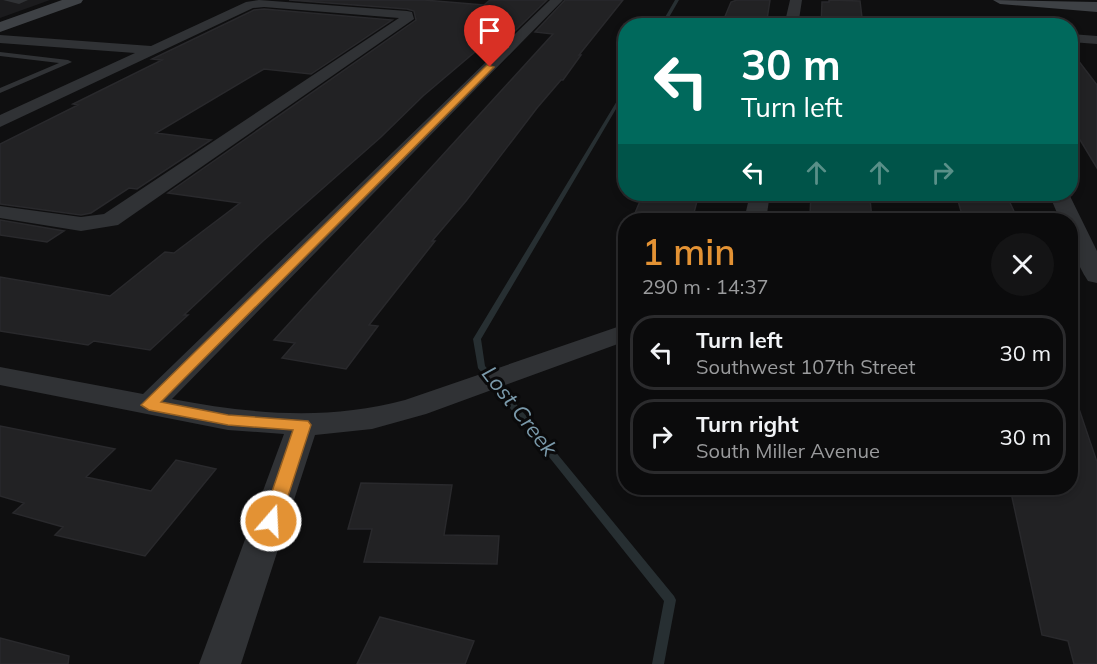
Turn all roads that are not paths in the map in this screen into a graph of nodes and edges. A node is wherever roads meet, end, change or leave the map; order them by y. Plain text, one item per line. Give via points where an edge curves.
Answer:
1 (6, 0) edge
2 (76, 0) edge
3 (557, 0) edge
4 (796, 0) edge
5 (1000, 0) edge
6 (20, 1) edge
7 (1097, 7) edge
8 (0, 9) edge
9 (793, 18) edge
10 (0, 27) edge
11 (0, 39) edge
12 (1078, 39) edge
13 (1097, 40) edge
14 (22, 41) junction
15 (0, 50) edge
16 (145, 53) junction
17 (0, 54) edge
18 (0, 91) edge
19 (0, 122) edge
20 (0, 212) edge
21 (1078, 235) edge
22 (1097, 276) edge
23 (618, 335) edge
24 (0, 376) edge
25 (149, 405) junction
26 (303, 425) junction
27 (220, 664) edge

1 - 6 lane
2 - 10 main road
3 - 25 street
4 - 9 street
5 - 7 main road
6 - 8 lane
11 - 14 street
12 - 13 street
14 - 15 lane
14 - 16 street via 78,50
16 - 19 street
16 - 20 street via 250,5 264,3 406,15 407,19 110,220 81,225
17 - 18 lane via 68,62
21 - 22 street
23 - 26 street via 415,407 372,419
24 - 25 street
25 - 26 street via 228,420
26 - 27 street

